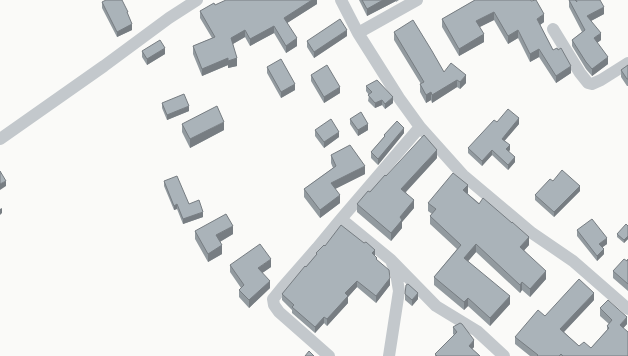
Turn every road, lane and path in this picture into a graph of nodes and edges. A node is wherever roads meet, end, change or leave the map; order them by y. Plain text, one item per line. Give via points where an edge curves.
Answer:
1 (197, 0) edge
2 (341, 0) edge
3 (417, 0) edge
4 (553, 29) dead end
5 (358, 33) junction
6 (628, 63) edge
7 (420, 127) junction
8 (0, 139) edge
9 (341, 219) junction
10 (391, 260) junction
11 (628, 309) edge
12 (329, 356) edge
13 (389, 356) edge
14 (504, 356) edge

1 - 8 street
2 - 5 street
3 - 5 street
4 - 6 street via 580,73 592,84
5 - 7 street
7 - 9 street
7 - 11 street via 463,175 532,233 573,261
9 - 10 street
9 - 12 street via 273,300 279,312
10 - 13 street via 399,291
10 - 14 street via 436,306 477,331

